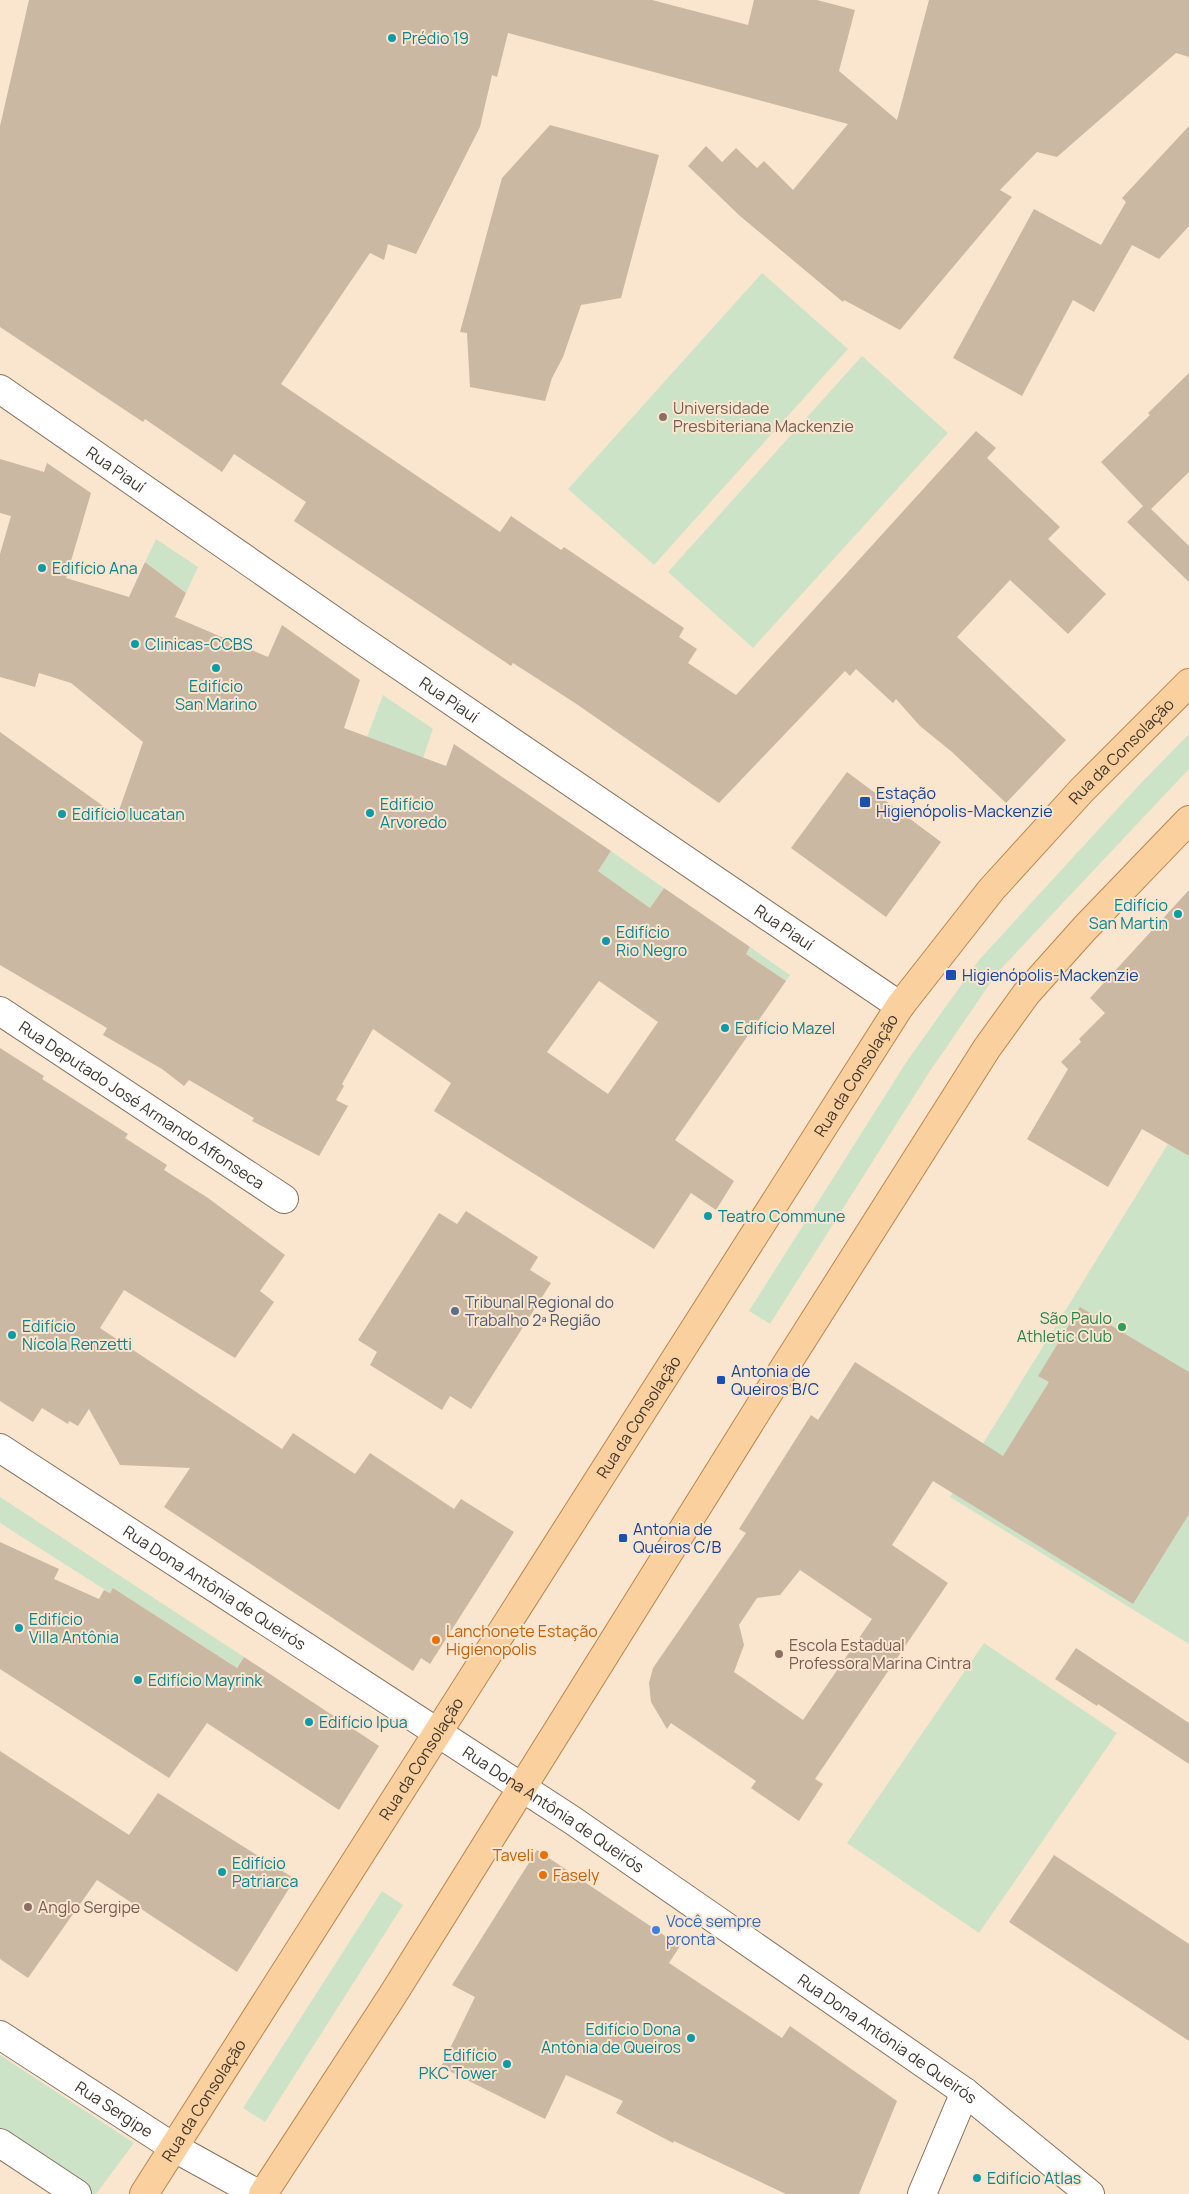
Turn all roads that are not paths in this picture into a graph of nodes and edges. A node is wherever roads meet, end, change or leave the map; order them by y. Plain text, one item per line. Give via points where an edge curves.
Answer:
1 (0, 389) edge
2 (1189, 683) edge
3 (1189, 820) edge
4 (900, 1006) junction
5 (0, 1011) edge
6 (284, 1199) dead end
7 (0, 1448) edge
8 (436, 1733) junction
9 (522, 1787) junction
10 (0, 2035) edge
11 (965, 2092) junction
12 (0, 2143) edge
13 (173, 2147) junction
14 (77, 2194) edge
15 (144, 2194) edge
16 (258, 2194) edge
17 (263, 2194) edge
18 (922, 2194) edge
19 (1090, 2194) edge

1 - 4 street, Rua Piauí via 364,642
2 - 4 main road, Rua da Consolação via 1082,790 991,890
3 - 9 main road via 1026,994 988,1048
4 - 8 main road, Rua da Consolação
5 - 6 street, Rua Deputado José Armando Affonseca
7 - 8 street, Rua Dona Antônia de Queirós
8 - 9 street, Rua Dona Antônia de Queirós
8 - 13 main road, Rua da Consolação
9 - 11 street, Rua Dona Antônia de Queirós
9 - 17 main road via 392,1996
10 - 13 street, Rua Sergipe
11 - 18 street
11 - 19 street, Rua Dona Antônia de Queirós
12 - 14 street
13 - 15 main road, Rua da Consolação
13 - 16 street, Rua Sergipe

